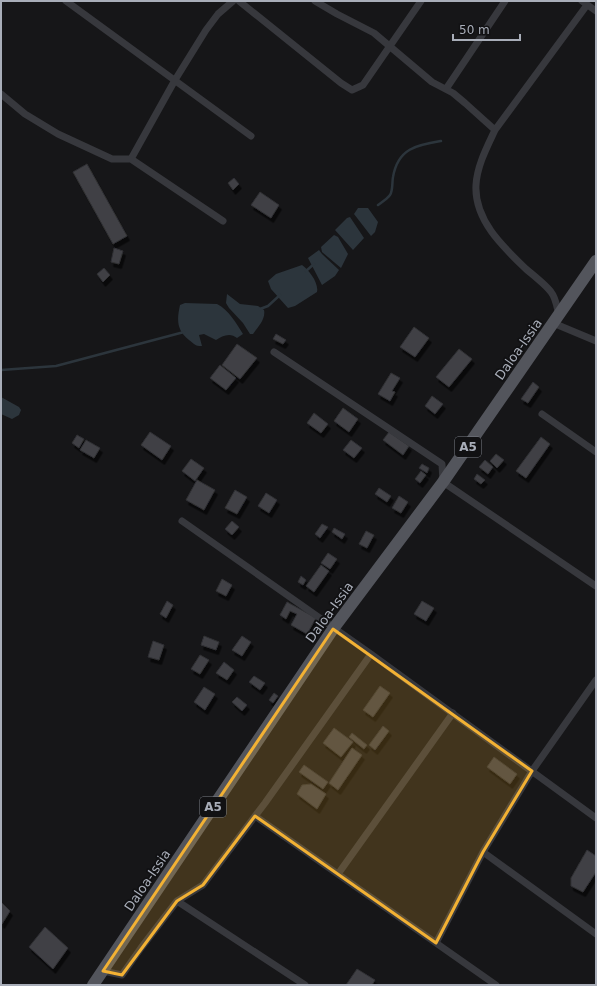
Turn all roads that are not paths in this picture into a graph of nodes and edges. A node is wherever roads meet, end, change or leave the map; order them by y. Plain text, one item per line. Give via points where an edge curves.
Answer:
1 (66, 1) edge
2 (233, 1) edge
3 (239, 1) edge
4 (316, 1) edge
5 (421, 1) edge
6 (505, 1) edge
7 (584, 3) edge
8 (596, 11) edge
9 (389, 46) junction
10 (175, 80) junction
11 (446, 89) junction
12 (1, 94) edge
13 (495, 130) junction
14 (251, 136) dead end
15 (131, 159) junction
16 (223, 221) dead end
17 (596, 261) edge
18 (556, 319) junction
19 (596, 341) edge
20 (274, 352) dead end
21 (542, 414) dead end
22 (596, 452) edge
23 (443, 482) junction
24 (182, 521) dead end
25 (596, 586) edge
26 (334, 629) junction
27 (371, 654) junction
28 (596, 680) edge
29 (453, 713) junction
30 (532, 771) junction
31 (255, 816) junction
32 (596, 818) edge
33 (483, 852) junction
34 (338, 874) junction
35 (177, 901) junction
36 (596, 934) edge
37 (436, 943) junction
38 (103, 971) junction
39 (93, 985) edge
40 (304, 985) edge
41 (496, 985) edge

1 - 10 street
2 - 10 street via 218,14
3 - 9 street via 341,84 352,90 363,85
4 - 9 street via 374,33
5 - 9 street
6 - 11 street
7 - 8 street
7 - 13 street
9 - 11 street via 432,82
10 - 14 street
10 - 15 street
11 - 13 street
12 - 15 street via 25,114 58,134 112,159
13 - 18 street via 485,152 476,184 479,210 486,225 518,262 551,291 555,299
15 - 16 street
17 - 18 main road, Daloa-Issia / A5
18 - 19 street
18 - 23 main road, Daloa-Issia / A5
20 - 23 street via 442,464
21 - 22 street
23 - 25 street
23 - 26 main road, Daloa-Issia / A5
24 - 26 street
26 - 27 street
26 - 38 main road, Daloa-Issia / A5
27 - 29 street
27 - 31 street
28 - 30 street
29 - 30 street
29 - 34 street
30 - 32 street
30 - 33 street
31 - 34 street
31 - 35 street via 203,885
33 - 36 street
33 - 37 street
34 - 37 street
35 - 38 street via 122,975
35 - 40 street
37 - 41 street
38 - 39 main road, Daloa-Issia / A5

